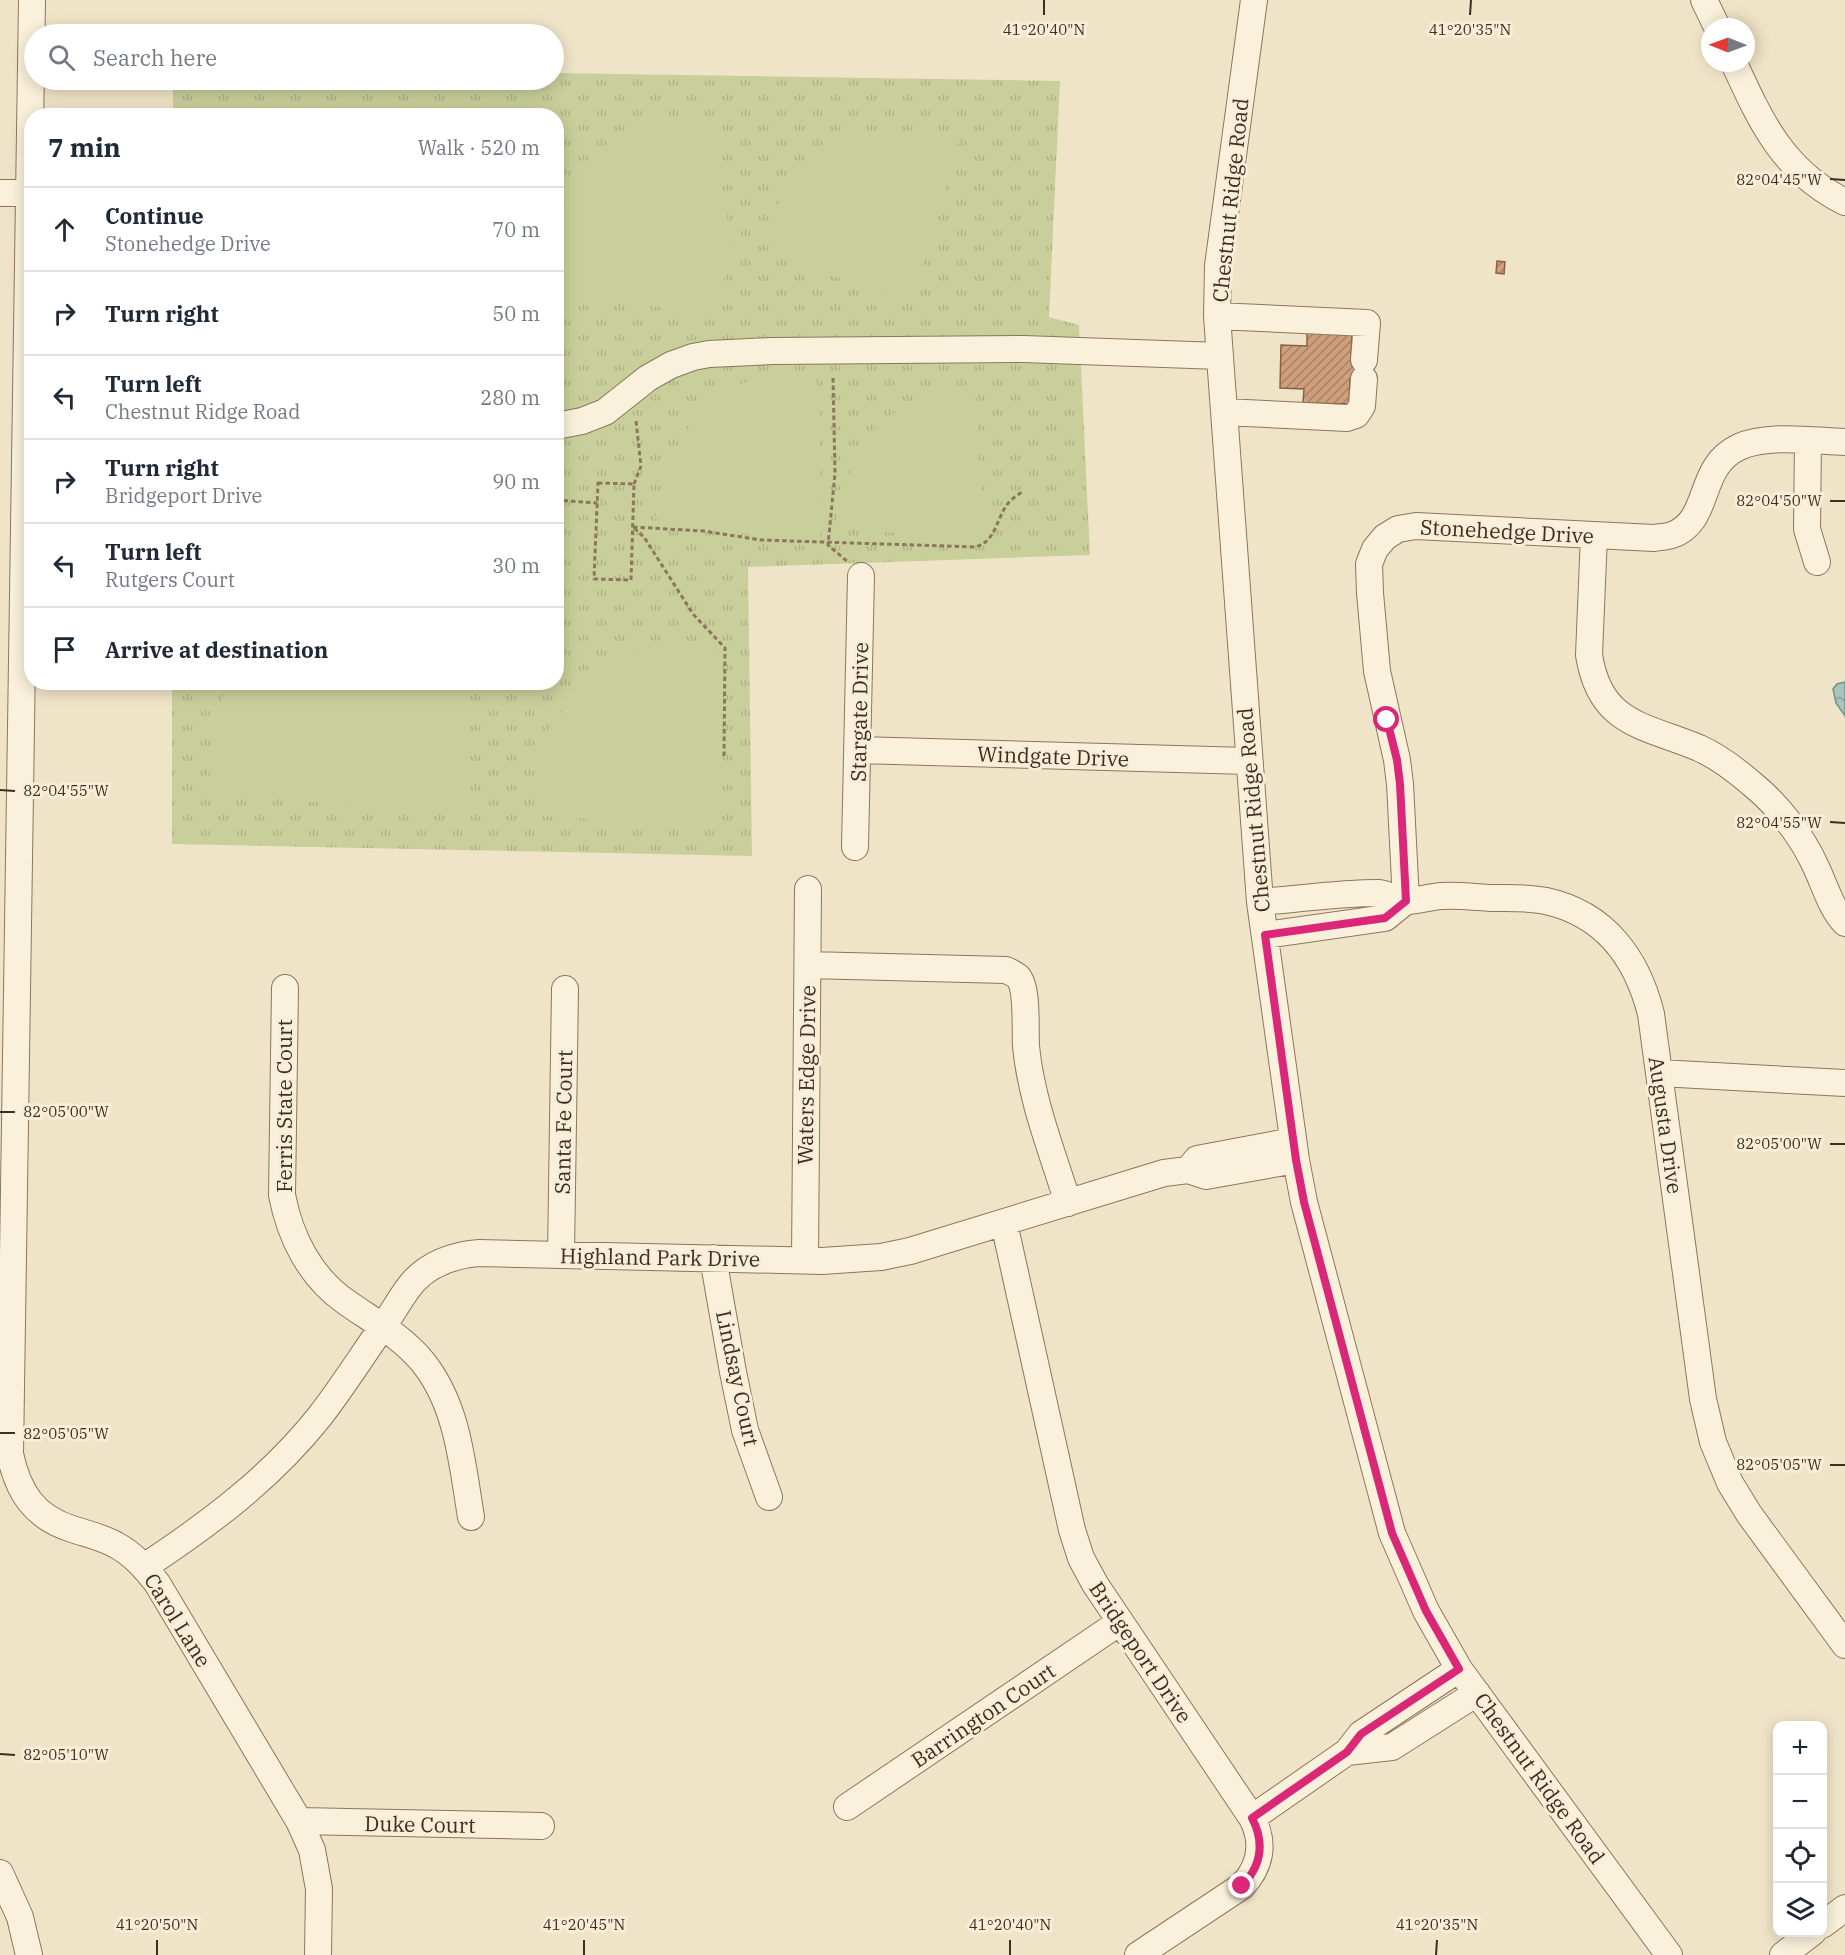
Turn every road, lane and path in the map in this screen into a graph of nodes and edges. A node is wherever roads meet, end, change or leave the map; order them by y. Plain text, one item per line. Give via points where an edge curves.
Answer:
1 (32, 0) edge
2 (1254, 0) edge
3 (1704, 0) edge
4 (1713, 18) edge
5 (32, 24) edge
6 (1738, 72) edge
7 (31, 90) edge
8 (30, 108) edge
9 (0, 193) edge
10 (24, 193) edge
11 (1845, 202) edge
12 (1217, 316) junction
13 (1220, 356) junction
14 (833, 378) dead end
15 (1224, 412) junction
16 (636, 421) dead end
17 (564, 424) edge
18 (1808, 441) junction
19 (1845, 442) edge
20 (634, 484) junction
21 (1022, 492) dead end
22 (564, 501) edge
23 (597, 503) junction
24 (633, 527) junction
25 (1594, 535) junction
26 (828, 541) junction
27 (1817, 562) dead end
28 (856, 570) joint
29 (24, 627) edge
30 (858, 750) junction
31 (724, 758) dead end
32 (1248, 761) junction
33 (855, 847) dead end
34 (808, 889) dead end
35 (1406, 901) junction
36 (1260, 902) junction
37 (1845, 923) edge
38 (1265, 935) junction
39 (808, 965) junction
40 (285, 988) dead end
41 (565, 989) dead end
42 (1659, 1073) junction
43 (1845, 1083) edge
44 (1294, 1151) junction
45 (1068, 1203) junction
46 (1004, 1223) junction
47 (561, 1255) junction
48 (713, 1258) junction
49 (805, 1260) junction
50 (383, 1326) junction
51 (769, 1497) dead end
52 (471, 1517) dead end
53 (144, 1567) junction
54 (1120, 1622) junction
55 (1845, 1645) edge
56 (1459, 1669) junction
57 (1477, 1693) junction
58 (1347, 1752) junction
59 (847, 1807) dead end
60 (1252, 1818) junction
61 (299, 1821) junction
62 (541, 1826) dead end
63 (0, 1873) edge
64 (1845, 1908) edge
65 (1827, 1921) edge
66 (1806, 1937) edge
67 (29, 1955) edge
68 (318, 1955) edge
69 (1138, 1955) edge
70 (1669, 1955) edge
71 (1783, 1955) edge

1 - 5 street, Carol Lane
2 - 12 street, Chestnut Ridge Road via 1218,266
3 - 4 street
6 - 11 street via 1761,122 1780,150 1805,175
7 - 8 street, Carol Lane
9 - 10 street
12 - 13 street, Chestnut Ridge Road
12 - 15 street via 1367,323 1362,406 1356,415 1347,418
13 - 15 street, Chestnut Ridge Road
13 - 17 street via 971,348 709,354 671,365 605,412
14 - 26 path via 835,473
15 - 32 street, Chestnut Ridge Road
16 - 20 path via 641,466
18 - 19 street, Stonehedge Drive
18 - 25 street, Stonehedge Drive via 1755,441 1726,455 1715,465 1695,516 1687,527 1672,536
18 - 27 street via 1807,529
20 - 23 path via 598,483
20 - 24 path
21 - 26 path via 1009,501 988,540 975,547
22 - 23 path
23 - 24 path via 594,579 631,580
24 - 26 path via 703,531 761,540
24 - 31 path via 644,537 693,614 725,648
25 - 35 street, Stonehedge Drive via 1416,526 1398,529 1376,549 1369,564 1374,642 1400,784
25 - 37 street via 1589,655 1600,693 1613,710 1632,722 1702,750 1753,784 1801,838
26 - 28 path
28 - 30 street, Stargate Drive
29 - 53 street, Carol Lane via 10,1454 20,1489 33,1506 51,1520 117,1546
30 - 32 street, Windgate Drive
30 - 33 street, Stargate Drive
32 - 36 street, Chestnut Ridge Road
34 - 39 street, Waters Edge Drive
35 - 36 street, Augusta Drive via 1381,893
35 - 38 street via 1385,918
35 - 42 street, Augusta Drive via 1441,896 1522,898 1546,901 1589,919 1624,950 1636,969 1651,1014
36 - 38 street, Chestnut Ridge Road
38 - 44 street, Chestnut Ridge Road
39 - 45 street via 1006,970 1017,975 1024,1000 1032,1092
39 - 49 street, Waters Edge Drive
40 - 50 street, Ferris State Court via 282,1195 287,1221 309,1264 325,1284
41 - 47 street, Santa Fe Court
42 - 43 street
42 - 55 street, Augusta Drive via 1703,1399 1713,1442 1730,1483 1749,1514
44 - 45 street, Highland Park Drive via 1206,1176 1188,1170 1164,1173
44 - 56 street, Chestnut Ridge Road via 1392,1533 1426,1611
45 - 46 street, Highland Park Drive
46 - 49 street, Highland Park Drive via 881,1257
46 - 54 street, Bridgeport Drive via 1072,1530 1081,1558
47 - 48 street, Highland Park Drive
47 - 50 street, Highland Park Drive via 479,1253 443,1260 414,1282
48 - 49 street, Highland Park Drive
48 - 51 street, Lindsay Court via 745,1430
50 - 52 street, Ferris State Court via 422,1362 446,1400 456,1429
50 - 53 street, Highland Park Drive via 318,1418 281,1460 195,1534
53 - 61 street, Carol Lane
54 - 59 street, Barrington Court
54 - 60 street, Bridgeport Drive
56 - 57 street, Chestnut Ridge Road
56 - 58 street via 1361,1734
57 - 58 street via 1392,1747
57 - 70 street, Chestnut Ridge Road
58 - 60 street
60 - 69 street, Bridgeport Drive via 1261,1847 1251,1876 1242,1886
61 - 62 street, Duke Court
61 - 68 street, Carol Lane via 312,1850 320,1889
63 - 67 street via 20,1917
64 - 65 street
66 - 71 street

